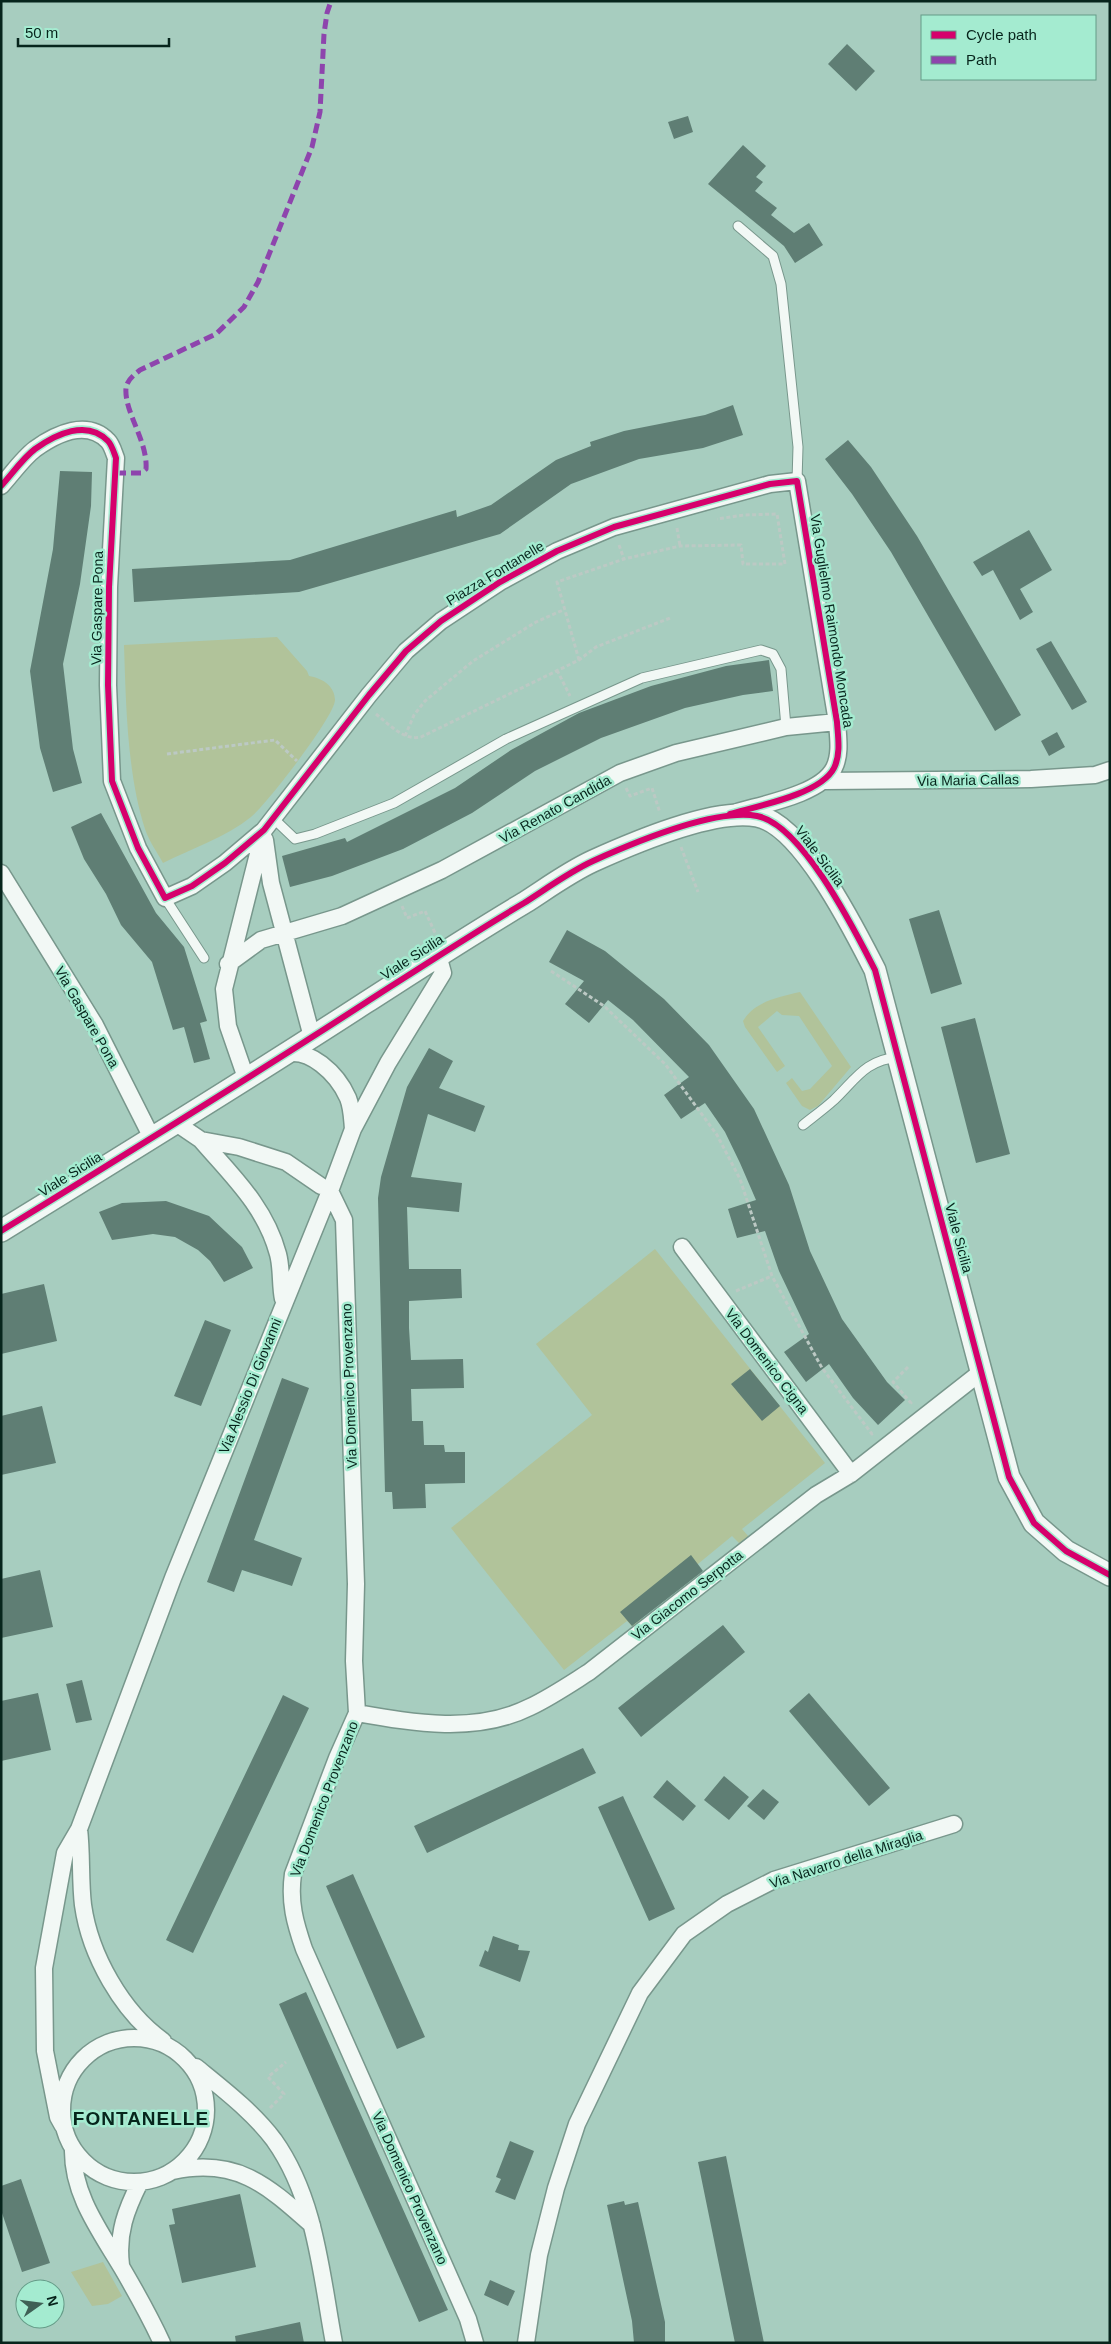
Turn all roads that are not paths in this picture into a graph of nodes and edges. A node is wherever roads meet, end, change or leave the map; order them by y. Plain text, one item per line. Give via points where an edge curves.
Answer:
1 (738, 226) dead end
2 (796, 481) junction
3 (1, 486) edge
4 (837, 722) junction
5 (786, 727) junction
6 (1110, 770) edge
7 (824, 781) junction
8 (730, 814) junction
9 (269, 824) junction
10 (1, 873) edge
11 (165, 898) junction
12 (284, 933) junction
13 (441, 953) junction
14 (204, 958) dead end
15 (228, 964) junction
16 (312, 1037) junction
17 (280, 1056) junction
18 (899, 1057) junction
19 (246, 1078) junction
20 (176, 1123) junction
21 (803, 1125) dead end
22 (353, 1129) junction
23 (152, 1138) junction
24 (201, 1140) junction
25 (326, 1189) junction
26 (1, 1231) edge
27 (682, 1247) dead end
28 (284, 1301) junction
29 (982, 1372) junction
30 (851, 1474) junction
31 (1110, 1575) edge
32 (357, 1713) junction
33 (954, 1824) dead end
34 (79, 1829) junction
35 (182, 2055) junction
36 (63, 2126) junction
37 (72, 2149) junction
38 (173, 2171) junction
39 (140, 2182) junction
40 (312, 2225) junction
41 (121, 2267) junction
42 (162, 2343) edge
43 (334, 2343) edge
44 (475, 2343) edge
45 (526, 2343) edge

1 - 2 lane via 773,256 780,284 798,447
2 - 4 street, Via Guglielmo Raimondo Moncada
2 - 9 street, Piazza Fontanelle via 770,484 614,527 557,551 500,582 442,621 406,651
3 - 11 street, Via Gaspare Pona via 34,450 62,433 81,429 96,431 110,442 116,458 109,587 108,685 112,781 138,848
4 - 5 street, Via Renato Candida
4 - 7 street, Via Guglielmo Raimondo Moncada via 838,752 834,768
5 - 9 lane via 781,669 773,654 761,650 642,678 506,739 394,804 315,834 295,839
5 - 12 street, Via Renato Candida via 676,753 620,773 396,892 342,916
6 - 7 street, Via Maria Callas via 1095,775 1031,779
7 - 8 street via 802,792
8 - 13 street, Viale Sicilia via 671,831 590,862
8 - 18 street, Viale Sicilia via 759,816 784,830 846,911 875,970
9 - 11 street via 225,863 192,886
9 - 12 street via 271,883
9 - 15 street
10 - 23 street, Via Gaspare Pona via 94,1025
11 - 14 lane
12 - 15 street, Via Renato Candida via 260,940
12 - 16 street
13 - 16 street, Viale Sicilia
13 - 22 street, Via Alessio Di Giovanni via 443,973 388,1062
15 - 19 street via 224,989 228,1026
16 - 17 street, Viale Sicilia
17 - 19 street, Viale Sicilia
17 - 22 street via 291,1052 303,1055 325,1066 334,1075 349,1100
18 - 21 lane via 881,1059 864,1069 833,1101
18 - 29 street, Viale Sicilia
19 - 20 street, Viale Sicilia
20 - 23 street, Viale Sicilia
20 - 24 street
22 - 25 street, Via Alessio Di Giovanni
23 - 26 street, Viale Sicilia
24 - 25 street via 239,1147 286,1162
24 - 28 street via 246,1190 267,1222 278,1256
25 - 28 street, Via Alessio Di Giovanni
25 - 32 street, Via Domenico Provenzano via 344,1220
27 - 30 street, Via Domenico Cigna
28 - 34 street, Via Alessio Di Giovanni via 173,1578
29 - 30 street, Via Giacomo Serpotta
29 - 31 street, Viale Sicilia via 1009,1477 1034,1523 1066,1551
30 - 32 street, Via Giacomo Serpotta via 816,1495 589,1672 528,1708 474,1724 408,1722
32 - 44 street, Via Domenico Provenzano via 293,1874 290,1894 293,1918 468,2319
33 - 45 street, Via Navarro della Miraglia via 774,1880 727,1904 684,1934 640,1993 577,2124 539,2255
34 - 35 street, Via Alessio Di Giovanni via 83,1905 90,1936 107,1974 150,2032
34 - 36 street, Via Alessio Di Giovanni via 65,1853 44,1968 45,2052 58,2117
35 - 36 street, Via Alessio Di Giovanni via 153,2039 133,2037 108,2042 92,2050 74,2068 66,2082 61,2107
35 - 38 street, Via Alessio Di Giovanni via 201,2082 206,2107 205,2125 199,2142
35 - 40 street via 274,2140 300,2187
36 - 37 street, Via Alessio Di Giovanni
37 - 39 street, Via Alessio Di Giovanni via 98,2173
37 - 41 street, Via Alessio Di Giovanni via 77,2182 96,2228
38 - 39 street, Via Alessio Di Giovanni
38 - 40 street via 190,2168 223,2170 253,2177 278,2194
39 - 41 street via 123,2221
40 - 43 street
41 - 42 street, Via Alessio Di Giovanni

